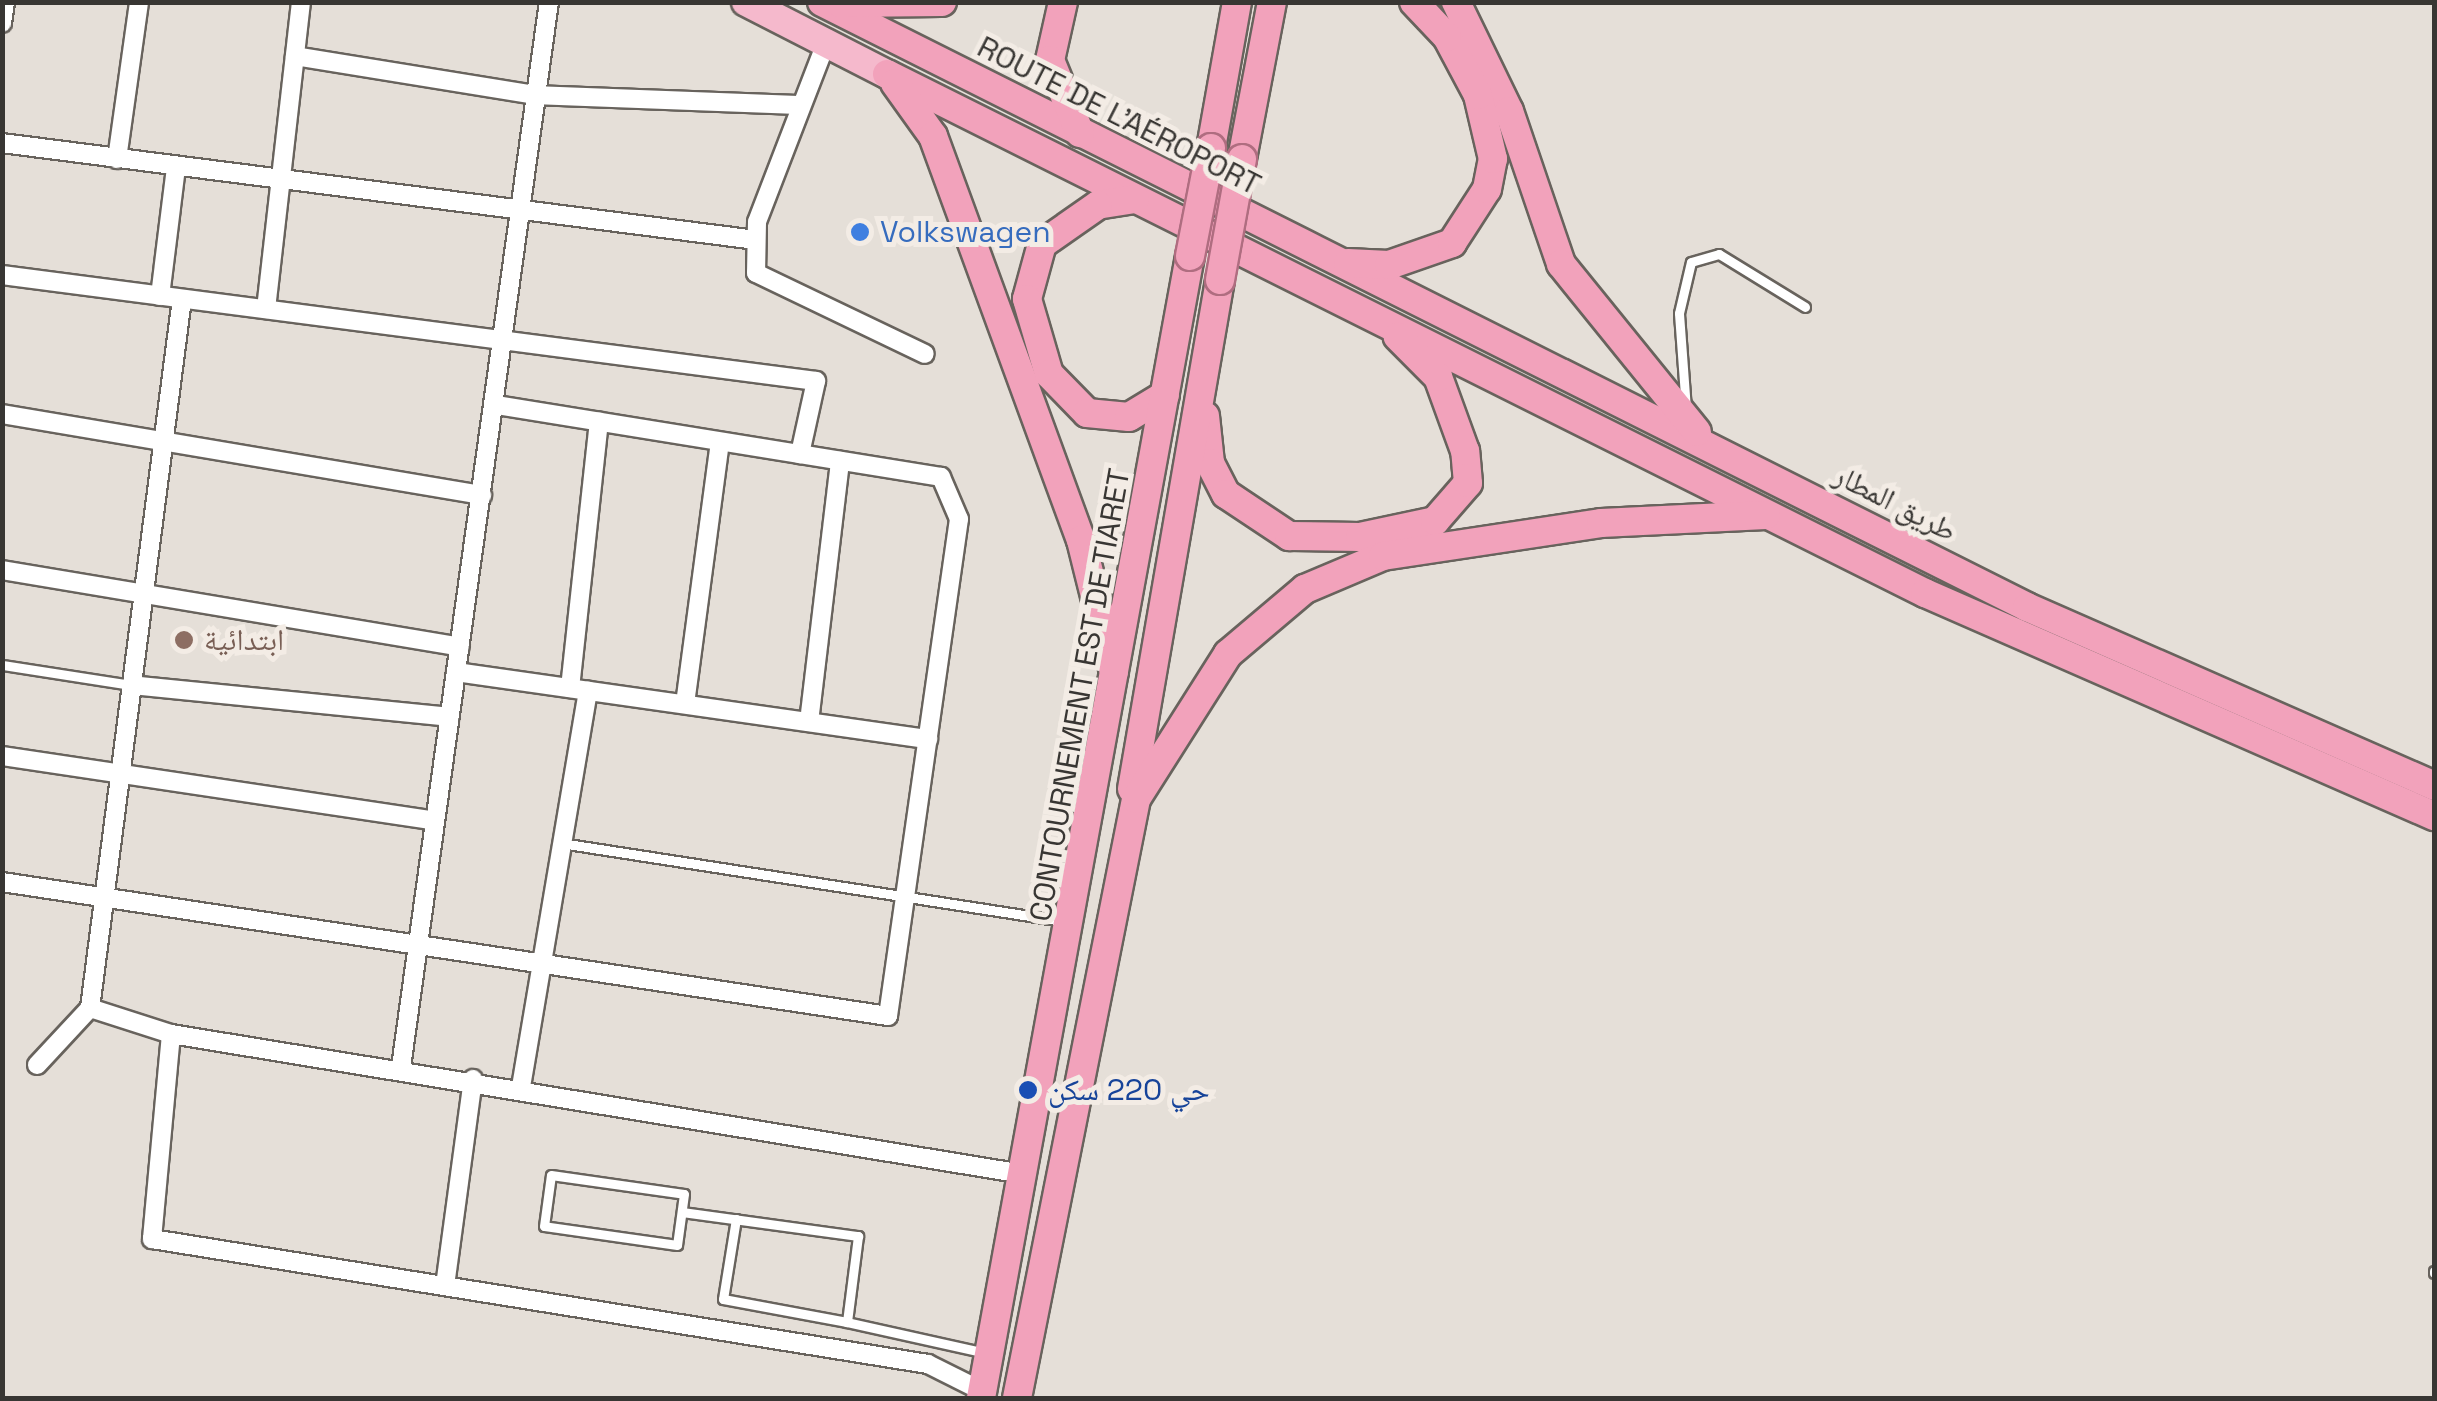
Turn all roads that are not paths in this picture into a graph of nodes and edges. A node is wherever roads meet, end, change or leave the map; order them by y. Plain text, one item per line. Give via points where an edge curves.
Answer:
1 (5, 2) edge
2 (139, 2) edge
3 (301, 2) edge
4 (549, 2) edge
5 (746, 2) edge
6 (822, 2) edge
7 (832, 2) edge
8 (942, 2) edge
9 (1064, 2) edge
10 (1288, 2) edge
11 (1414, 2) edge
12 (1456, 2) edge
13 (1231, 8) edge
14 (1270, 14) edge
15 (2, 23) edge
16 (826, 43) junction
17 (296, 56) junction
18 (888, 74) junction
19 (535, 95) junction
20 (1019, 102) junction
21 (796, 104) junction
22 (1004, 133) junction
23 (1080, 133) junction
24 (2, 144) edge
25 (116, 158) junction
26 (176, 166) junction
27 (282, 180) junction
28 (1135, 200) junction
29 (520, 212) junction
30 (756, 240) junction
31 (1334, 261) junction
32 (2, 276) edge
33 (160, 296) junction
34 (182, 299) junction
35 (1805, 307) dead end
36 (266, 310) junction
37 (1379, 319) junction
38 (502, 340) junction
39 (925, 354) dead end
40 (1202, 372) junction
41 (1165, 395) junction
42 (494, 404) junction
43 (2, 414) edge
44 (1684, 416) junction
45 (599, 422) junction
46 (1704, 441) junction
47 (165, 442) junction
48 (720, 442) junction
49 (800, 454) junction
50 (840, 461) junction
51 (482, 495) junction
52 (1811, 496) junction
53 (1784, 520) junction
54 (2, 570) edge
55 (146, 594) junction
56 (460, 647) junction
57 (2, 665) edge
58 (456, 672) junction
59 (131, 685) junction
60 (1116, 685) junction
61 (579, 689) junction
62 (685, 704) junction
63 (449, 717) junction
64 (810, 722) junction
65 (928, 739) junction
66 (2, 756) edge
67 (117, 775) junction
68 (2434, 786) edge
69 (2434, 816) edge
70 (432, 820) junction
71 (562, 843) junction
72 (2, 882) edge
73 (1115, 894) junction
74 (98, 896) junction
75 (904, 900) junction
76 (1073, 923) junction
77 (413, 942) junction
78 (541, 962) junction
79 (90, 1008) junction
80 (171, 1034) junction
81 (36, 1065) dead end
82 (401, 1067) junction
83 (473, 1079) junction
84 (520, 1087) junction
85 (1023, 1174) junction
86 (682, 1212) junction
87 (736, 1219) junction
88 (445, 1286) junction
89 (847, 1322) junction
90 (990, 1354) junction
91 (982, 1395) edge
92 (1017, 1398) edge

1 - 15 street
2 - 25 street
3 - 17 street
4 - 19 street
5 - 16 main road
6 - 20 highway, ROUTE DE L'AÉROPORT
7 - 8 highway
9 - 23 highway via 1050,60
10 - 14 highway
11 - 31 highway via 1447,37 1478,95 1493,159 1487,190 1470,222 1436,250 1389,265
12 - 44 highway via 1509,110 1561,264
13 - 41 highway, CONTOURNEMENT EST DE TIARET, bridge
14 - 40 highway, bridge
16 - 18 main road
16 - 21 street
17 - 19 street
17 - 27 street
18 - 22 highway
18 - 60 highway via 933,136 1081,540
19 - 21 street
19 - 29 street
20 - 22 highway
20 - 23 highway, ROUTE DE L'AÉROPORT
21 - 30 street
22 - 28 highway
23 - 31 highway, ROUTE DE L'AÉROPORT
24 - 25 street
25 - 26 street
26 - 27 street
26 - 33 street
27 - 29 street
27 - 36 street
28 - 37 highway
28 - 41 highway via 1098,205 1042,244 1026,299 1049,374 1088,413 1130,417
29 - 30 street
29 - 38 street
30 - 39 street via 756,273
31 - 46 highway, طريق المطار
32 - 33 street
33 - 34 street
34 - 36 street
34 - 47 street
35 - 44 lane via 1719,254 1692,262 1679,313 1689,373
36 - 38 street
37 - 40 highway via 1438,377 1456,410 1468,483 1436,521 1318,540 1255,520 1210,463
37 - 53 highway
38 - 42 street
38 - 49 street via 816,381
40 - 73 highway
41 - 60 highway, CONTOURNEMENT EST DE TIARET
42 - 45 street
42 - 51 street
43 - 47 street
44 - 46 highway
45 - 48 street
45 - 61 street
46 - 52 highway, طريق المطار
47 - 51 street
47 - 55 street
48 - 49 street
48 - 62 street
49 - 50 street
50 - 64 street
50 - 65 street via 941,477 959,518
51 - 56 street
52 - 53 highway
52 - 68 highway, طريق المطار via 2116,650
53 - 69 highway via 2049,652
53 - 73 highway via 1642,518 1425,549 1305,590 1228,654 1158,755 1136,799
54 - 55 street
55 - 56 street
55 - 59 street
56 - 58 street
57 - 59 lane
58 - 61 street
58 - 63 street
59 - 63 street
59 - 67 street
60 - 76 highway, CONTOURNEMENT EST DE TIARET
61 - 62 street
61 - 71 street
62 - 64 street
63 - 70 street
64 - 65 street
65 - 75 street
66 - 67 street
67 - 70 street
67 - 74 street
70 - 77 street
71 - 75 lane
71 - 78 street
72 - 74 street
73 - 92 highway
74 - 77 street
74 - 79 street
75 - 76 lane
75 - 78 street via 888,1016
76 - 85 highway, CONTOURNEMENT EST DE TIARET
77 - 78 street
77 - 82 street
78 - 84 street
79 - 80 street
79 - 81 street
80 - 82 street
80 - 88 street via 152,1238
82 - 83 street
83 - 84 street
83 - 88 street
84 - 85 street
85 - 90 highway, CONTOURNEMENT EST DE TIARET
86 - 86 lane via 684,1194 551,1174 544,1226 677,1245
86 - 87 lane
87 - 89 lane via 723,1299
87 - 89 lane via 858,1236
88 - 91 street via 928,1364
89 - 90 lane
90 - 91 highway, CONTOURNEMENT EST DE TIARET

